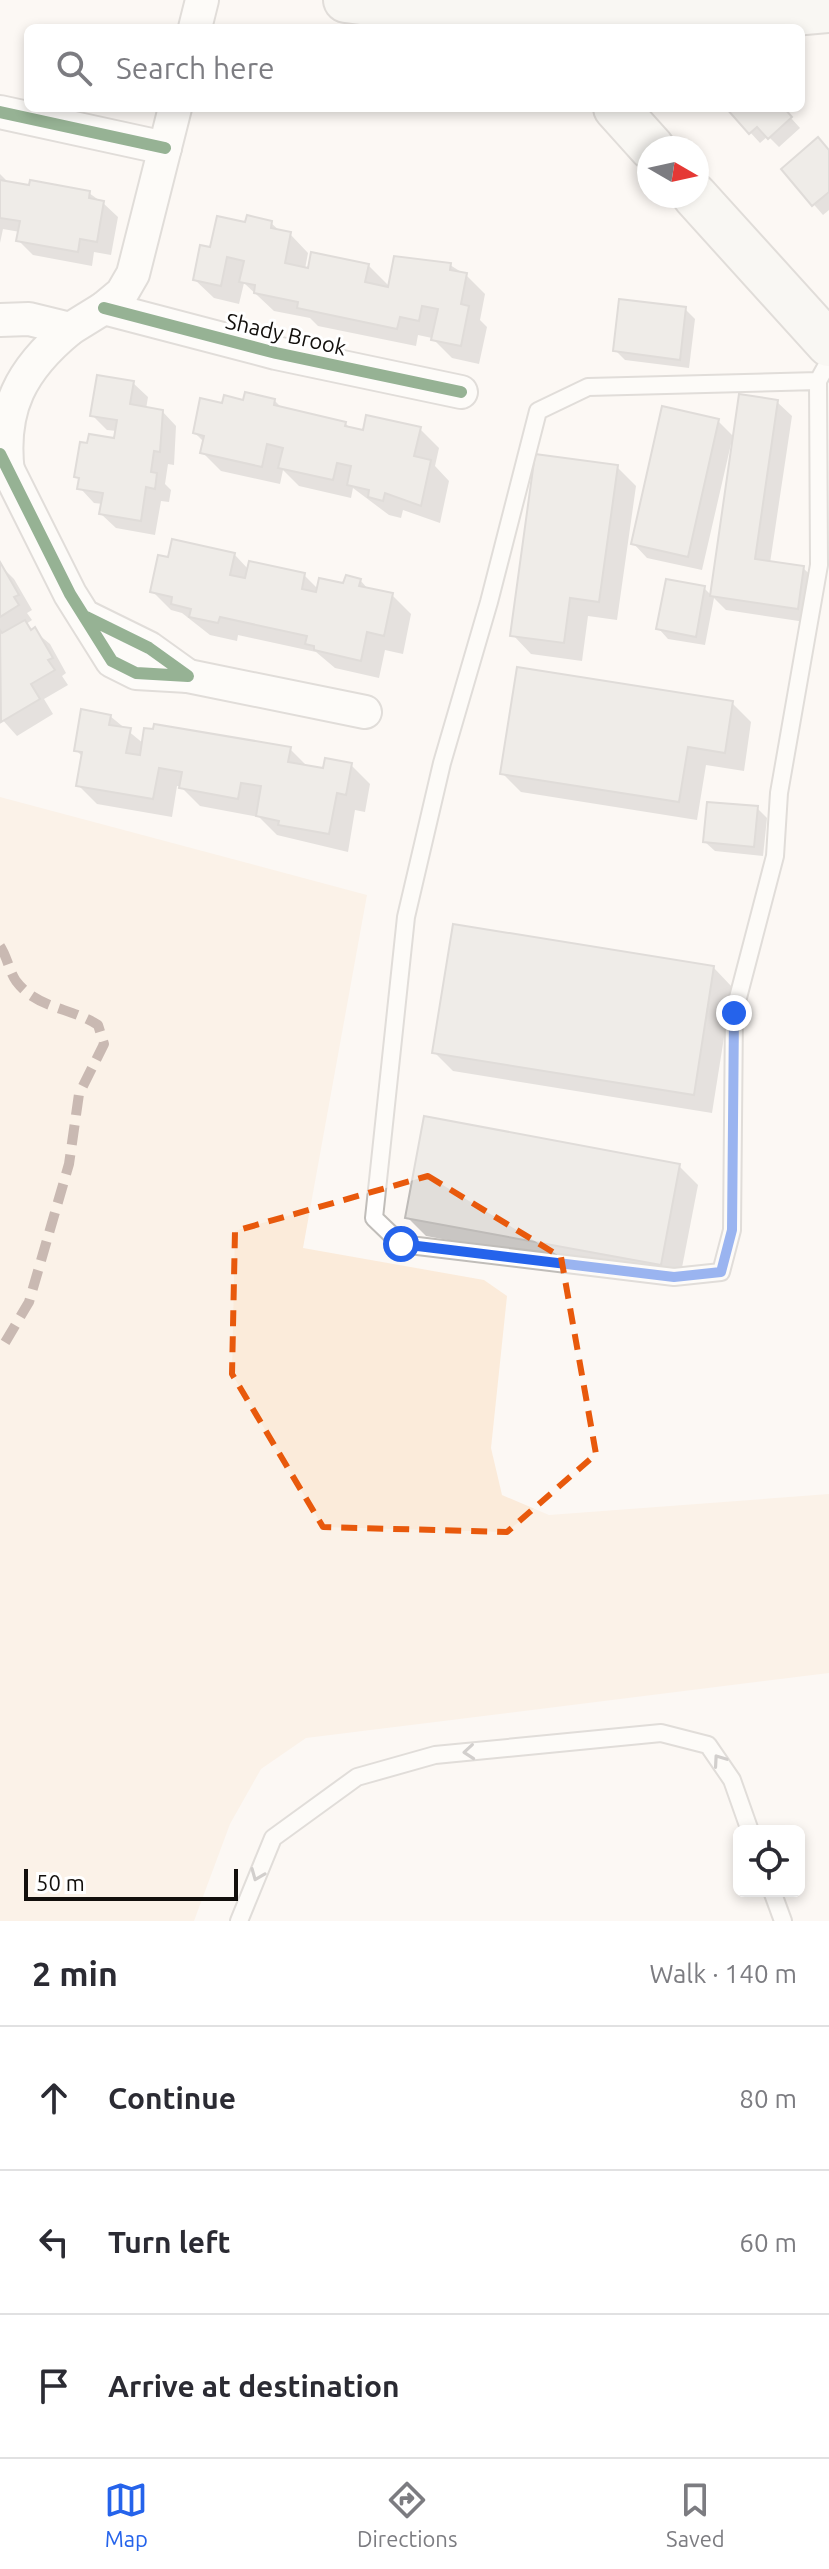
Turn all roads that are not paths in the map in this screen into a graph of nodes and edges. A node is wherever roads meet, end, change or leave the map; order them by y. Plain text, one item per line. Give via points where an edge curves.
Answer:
1 (202, 0) edge
2 (346, 0) edge
3 (829, 10) edge
4 (196, 24) edge
5 (540, 24) edge
6 (0, 112) edge
7 (174, 112) edge
8 (620, 112) edge
9 (641, 136) edge
10 (165, 148) junction
11 (704, 208) edge
12 (104, 308) junction
13 (0, 320) edge
14 (70, 329) junction
15 (829, 361) edge
16 (824, 363) edge
17 (461, 392) dead end
18 (4, 463) edge
19 (365, 712) dead end
20 (748, 1825) edge
21 (774, 1897) edge
22 (239, 1921) edge
23 (783, 1921) edge

1 - 4 street
2 - 5 main road
3 - 5 main road
6 - 10 street
7 - 10 street
8 - 9 main road
10 - 12 street via 133,274
11 - 16 main road
12 - 14 street
12 - 17 street, Shady Brook via 276,353
13 - 14 street via 29,319
14 - 18 street via 44,353 16,392 3,430
15 - 16 lane
16 - 16 lane via 819,565 779,793 775,856 734,1013 732,1230 721,1272 674,1277 401,1244 374,1218 406,917 442,763 538,411 588,387
18 - 19 street via 70,594 103,649 122,669 188,676
20 -> 22 lane via 732,1780 708,1745 661,1733 435,1755 357,1777 273,1838
21 - 23 lane

